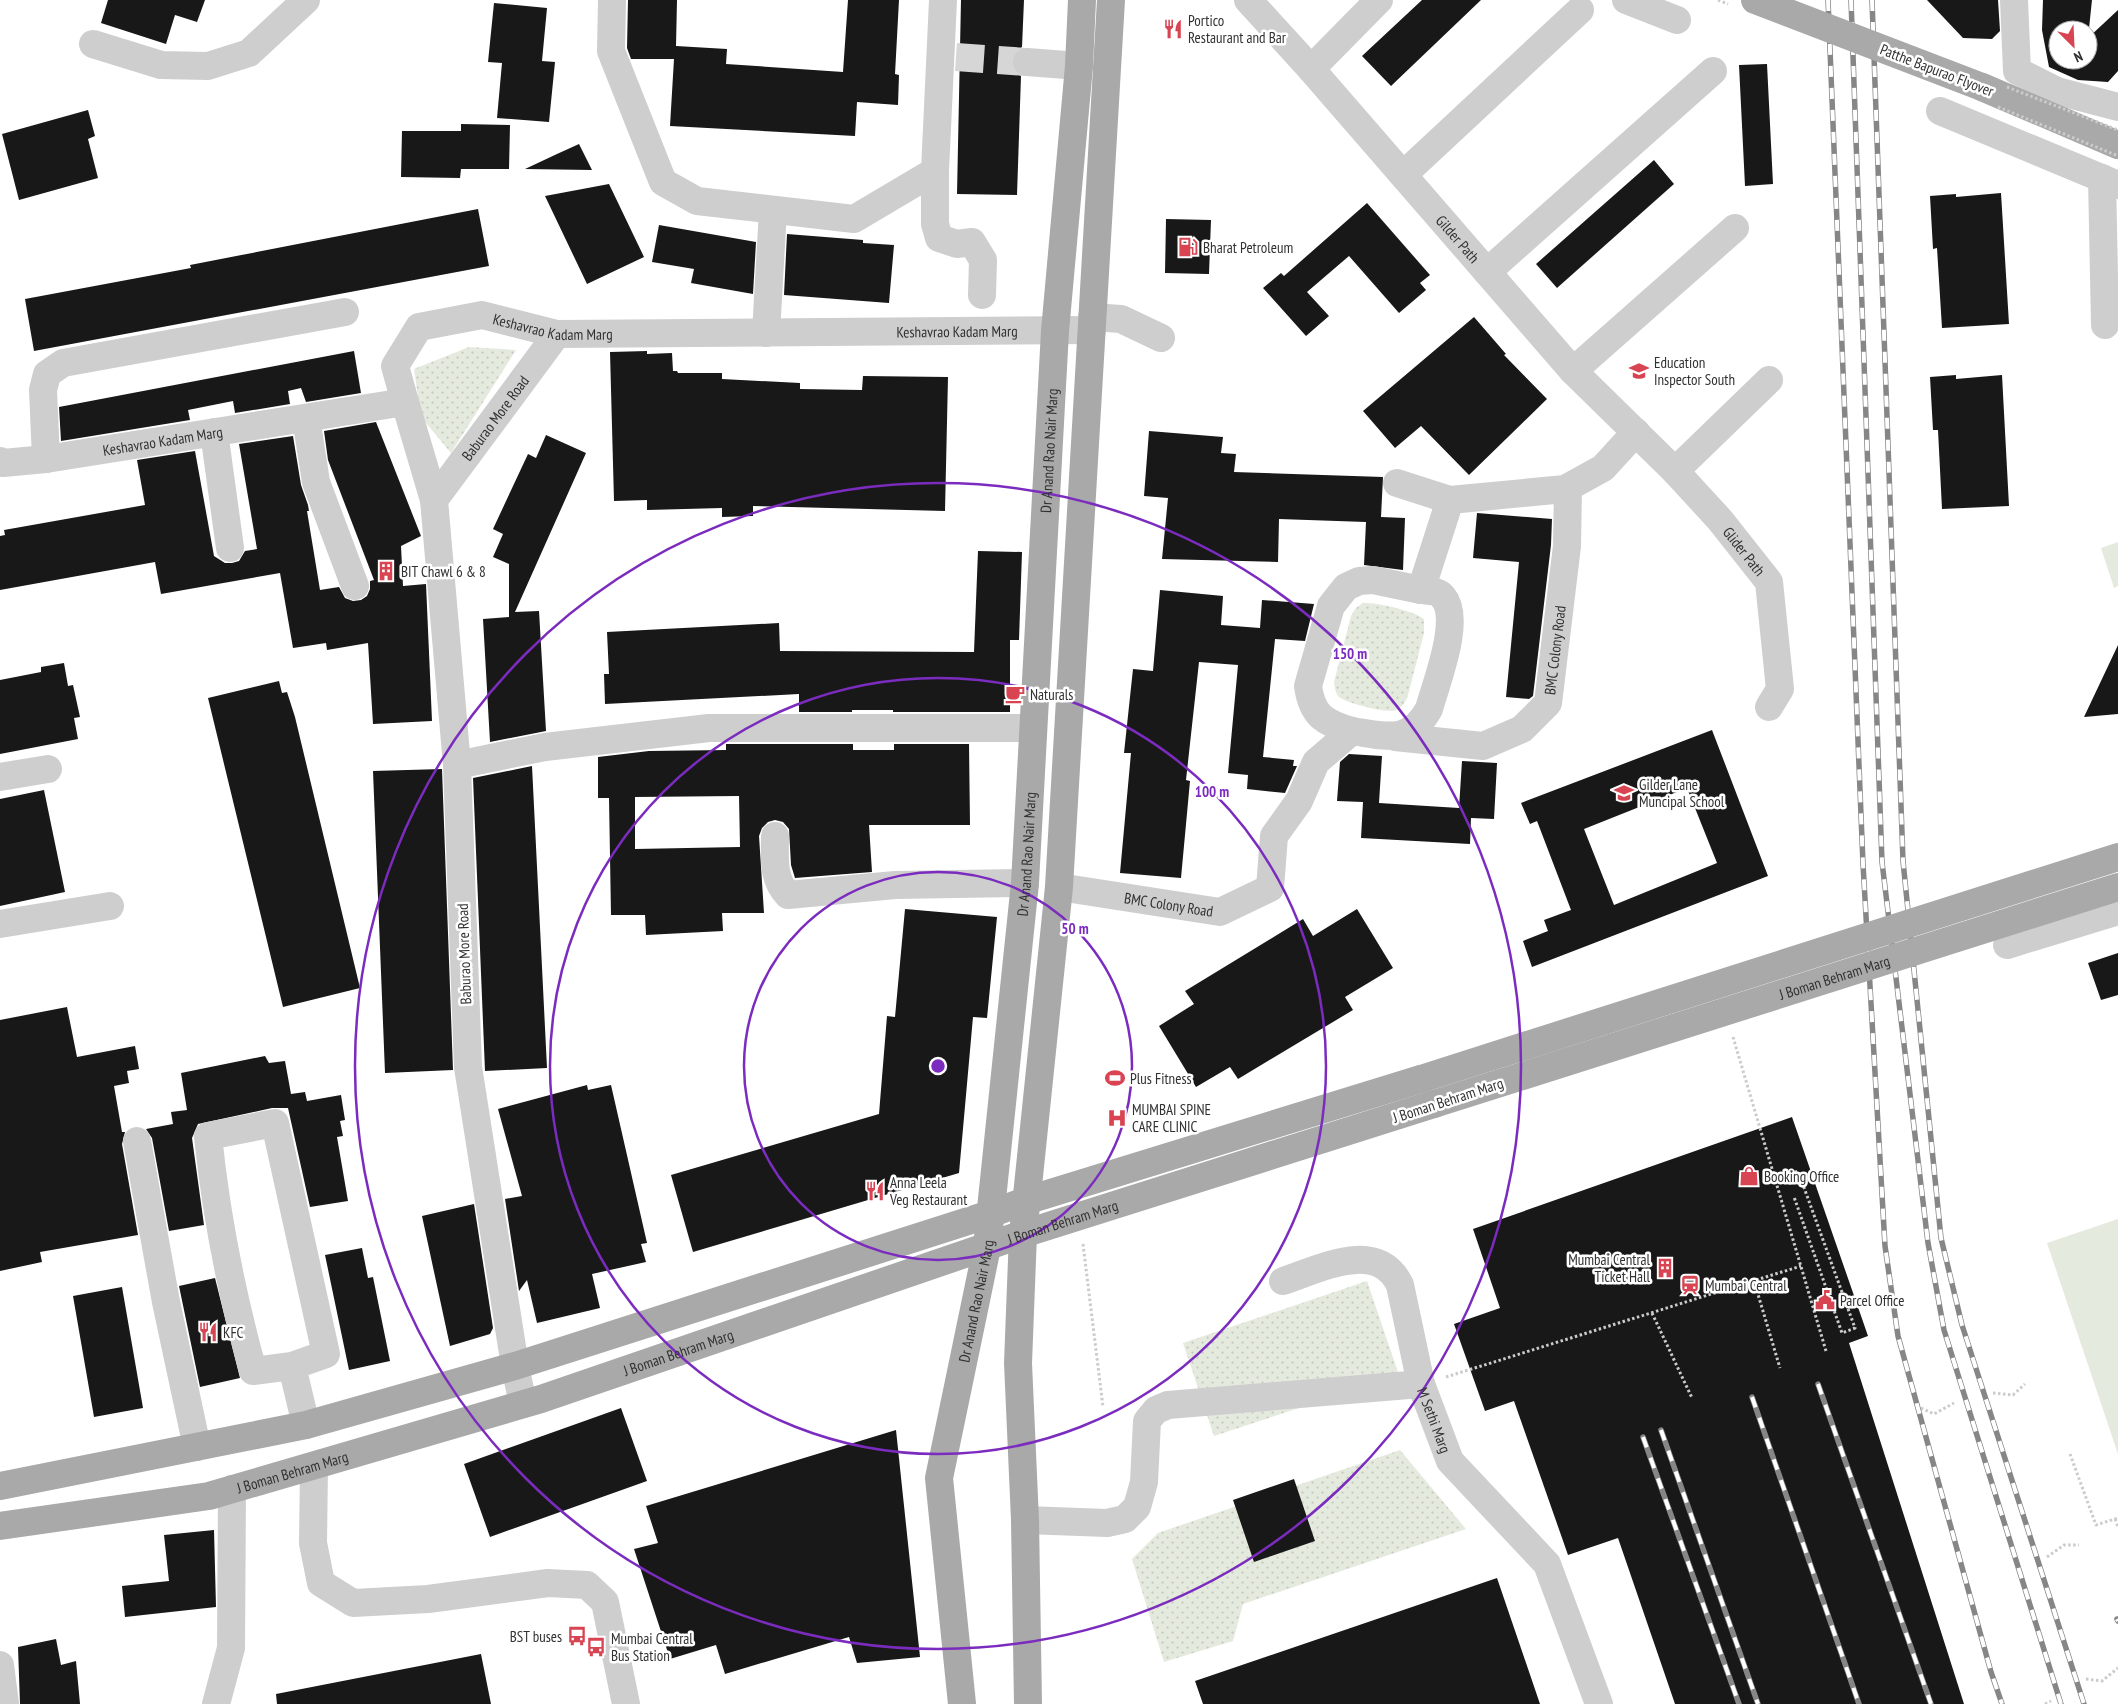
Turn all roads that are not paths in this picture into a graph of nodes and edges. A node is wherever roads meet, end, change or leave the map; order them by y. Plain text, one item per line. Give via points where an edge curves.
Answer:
1 (306, 0) edge
2 (612, 0) edge
3 (943, 0) edge
4 (1082, 0) edge
5 (1111, 0) edge
6 (1248, 0) edge
7 (1379, 0) edge
8 (1626, 0) edge
9 (1755, 0) edge
10 (2014, 0) edge
11 (1580, 10) dead end
12 (1677, 20) dead end
13 (93, 44) dead end
14 (1027, 62) tunnel mouth
15 (1079, 66) junction
16 (1311, 69) junction
17 (1712, 71) dead end
18 (2118, 107) edge
19 (1940, 111) dead end
20 (2118, 145) edge
21 (935, 171) junction
22 (1403, 175) junction
23 (2110, 182) edge
24 (773, 210) junction
25 (1735, 228) dead end
26 (1488, 272) junction
27 (982, 295) dead end
28 (344, 312) dead end
29 (1092, 323) junction
30 (2105, 325) dead end
31 (1055, 331) junction
32 (766, 333) junction
33 (557, 334) junction
34 (1160, 338) dead end
35 (1573, 371) junction
36 (1769, 380) dead end
37 (406, 402) junction
38 (306, 418) junction
39 (214, 432) junction
40 (1636, 432) junction
41 (46, 459) junction
42 (1, 463) edge
43 (1675, 471) junction
44 (1397, 483) dead end
45 (1568, 488) junction
46 (434, 500) junction
47 (1450, 500) junction
48 (230, 548) dead end
49 (355, 586) dead end
50 (1421, 590) junction
51 (1769, 706) dead end
52 (1033, 728) junction
53 (1352, 731) junction
54 (1395, 737) junction
55 (456, 765) junction
56 (48, 769) dead end
57 (0, 777) edge
58 (775, 836) dead end
59 (2118, 857) edge
60 (1024, 883) junction
61 (1059, 887) junction
62 (2118, 887) edge
63 (110, 906) dead end
64 (2118, 910) edge
65 (0, 924) edge
66 (2007, 945) dead end
67 (137, 1141) dead end
68 (1025, 1201) junction
69 (990, 1214) junction
70 (1023, 1234) junction
71 (987, 1247) junction
72 (1282, 1281) dead end
73 (292, 1366) junction
74 (515, 1366) junction
75 (1421, 1384) junction
76 (523, 1404) junction
77 (306, 1425) junction
78 (197, 1447) junction
79 (314, 1466) junction
80 (0, 1486) edge
81 (232, 1489) junction
82 (1025, 1520) junction
83 (0, 1526) edge
84 (0, 1665) edge
85 (5, 1704) edge
86 (216, 1704) edge
87 (626, 1704) edge
88 (962, 1704) edge
89 (1028, 1704) edge
90 (1599, 1704) edge

1 - 13 street via 249,53 208,66 161,65
2 - 24 street via 611,51 663,182 697,201
3 - 21 street via 949,56
4 - 15 main road, Dr Anand Rao Nair Marg
5 - 29 main road
6 - 16 street, Gilder Path
7 - 16 street
8 - 12 street
9 - 20 main road, Patthe Bapurao Flyover, bridge via 1982,87
10 - 18 street via 2017,71 2057,91
11 - 22 street
14 - 15 street
15 - 31 main road, Dr Anand Rao Nair Marg
16 - 22 street, Gilder Path
17 - 26 street
19 - 23 street
21 - 24 street via 854,219
21 - 27 street via 935,224 939,238 956,244 972,242 983,260
22 - 26 street, Gilder Path
23 - 30 street
24 - 32 street
25 - 35 street
26 - 35 street, Gilder Path
28 - 41 street via 63,363 46,374 43,390
29 - 31 street, Keshavrao Kadam Marg
29 - 34 street, Keshavrao Kadam Marg via 1120,319
29 - 61 main road
31 - 32 street, Keshavrao Kadam Marg
31 - 52 main road, Dr Anand Rao Nair Marg
32 - 33 street, Keshavrao Kadam Marg
33 - 37 street, Keshavrao Kadam Marg via 482,315 419,327 396,366
33 - 46 street, Baburao More Road
35 - 40 street, Gilder Path
36 - 43 street
37 - 38 street, Keshavrao Kadam Marg
37 - 46 street, Baburao More Road
38 - 39 street, Keshavrao Kadam Marg
38 - 49 street via 316,482
39 - 41 street, Keshavrao Kadam Marg
39 - 48 street
40 - 43 street, Gilder Path
40 - 45 street via 1603,468
41 - 42 street, Keshavrao Kadam Marg
43 - 51 street, Glider Path via 1720,520 1769,582 1780,689
44 - 47 street
45 - 47 street
45 - 54 street, BMC Colony Road via 1567,546 1548,703 1522,729 1483,746
46 - 55 street, Baburao More Road
47 - 50 street
50 - 53 street, BMC Colony Road via 1388,581 1359,581 1346,586 1331,606 1308,686 1309,698 1321,717 1332,725
50 - 54 street, BMC Colony Road via 1437,592 1443,597 1448,607 1449,635 1429,709 1407,733
52 - 55 street via 709,728 545,747
52 - 60 main road, Dr Anand Rao Nair Marg
53 - 54 street, BMC Colony Road
53 - 61 street, BMC Colony Road via 1316,762 1298,801 1274,836 1270,888 1220,912
55 - 74 street, Baburao More Road via 468,1067
56 - 57 street
58 - 60 street via 775,871 780,887 788,895 895,886
59 - 68 main road, J Boman Behram Marg, bridge via 1421,1079
60 - 69 main road, Dr Anand Rao Nair Marg
61 - 68 main road
62 - 70 main road, J Boman Behram Marg, bridge
63 - 65 street
64 - 66 street
67 - 78 street via 166,1302
68 - 69 main road, J Boman Behram Marg
68 - 70 main road
69 - 71 main road, Dr Anand Rao Nair Marg
69 - 74 main road, J Boman Behram Marg
70 - 71 main road, J Boman Behram Marg
70 - 82 main road via 1018,1363
71 - 76 main road, J Boman Behram Marg
71 - 88 main road, Dr Anand Rao Nair Marg via 939,1478
72 - 75 street via 1354,1259 1372,1259 1384,1264 1400,1285
73 - 73 street via 253,1372 218,1206 208,1136 275,1123 326,1354
73 - 77 street
74 - 76 street, Baburao More Road
74 - 77 main road, J Boman Behram Marg
75 - 82 street, M Sethi Marg via 1168,1405 1156,1410 1147,1420 1144,1482 1137,1507 1125,1519 1107,1523
75 - 90 street, M Sethi Marg via 1450,1461 1547,1564
76 - 79 main road, J Boman Behram Marg
77 - 78 main road, J Boman Behram Marg
78 - 80 main road, J Boman Behram Marg
79 - 81 main road, J Boman Behram Marg
79 - 87 street via 313,1543 321,1583 354,1603 428,1600 548,1583 587,1585 605,1602
81 - 83 main road, J Boman Behram Marg via 209,1496
81 - 86 street via 231,1648
82 - 89 main road
84 - 85 street

